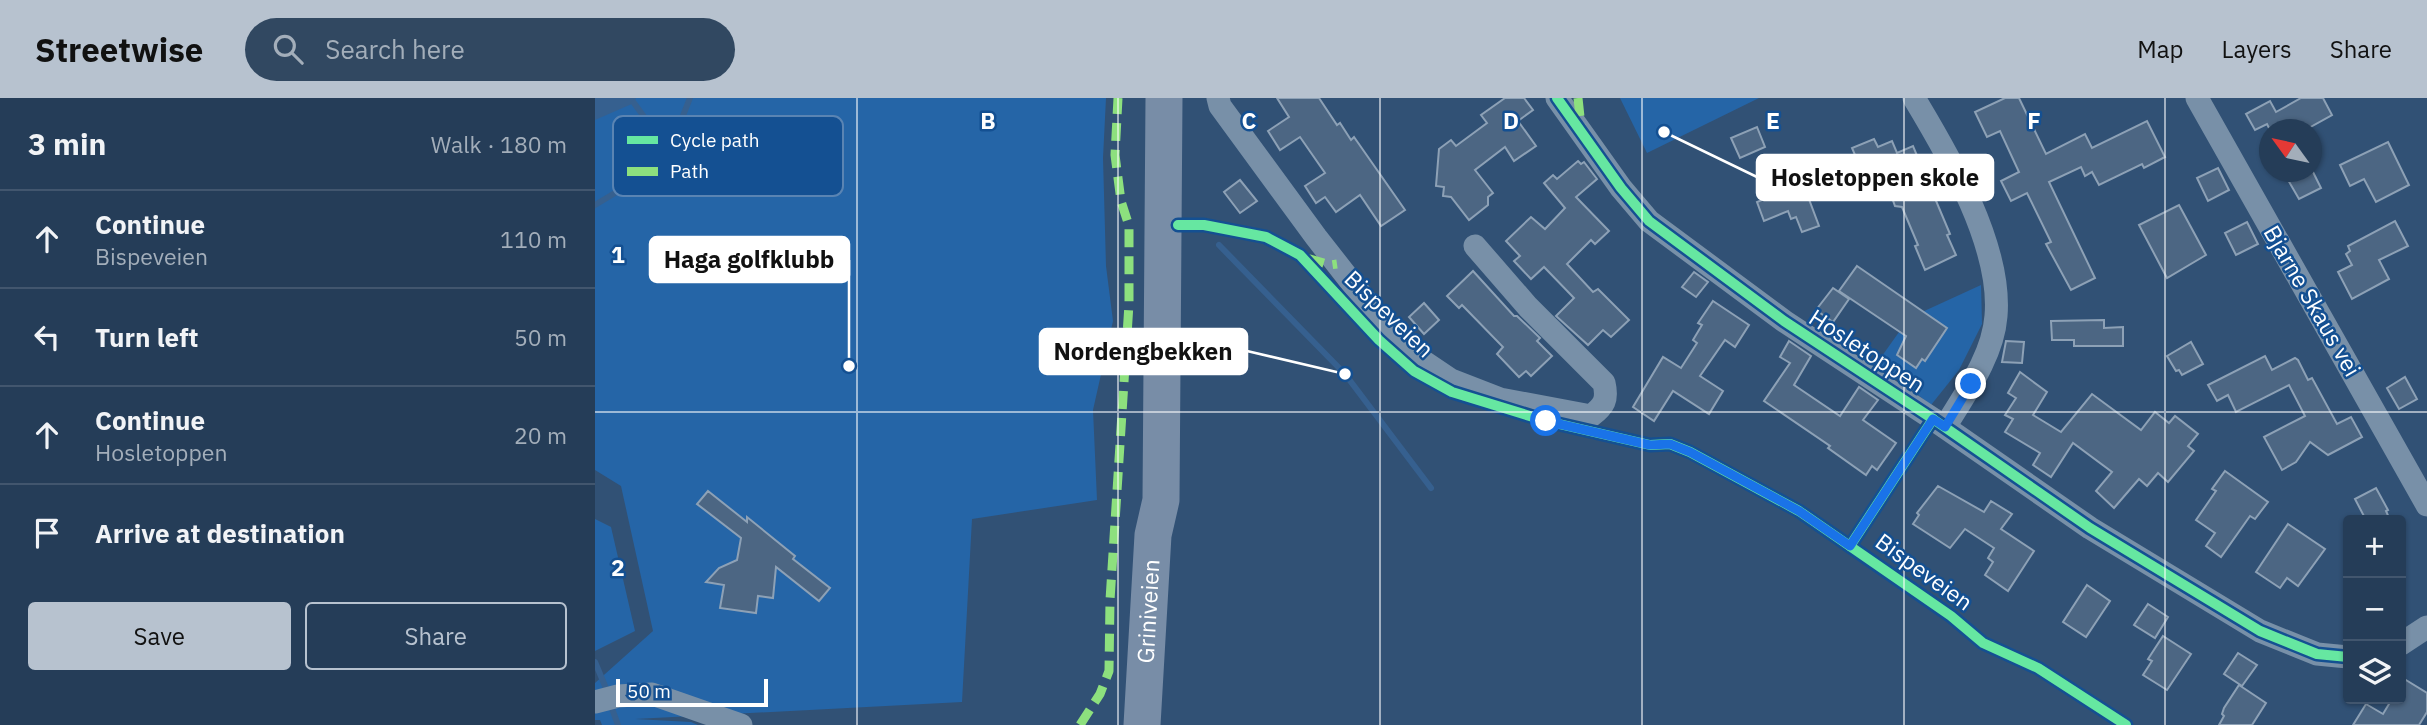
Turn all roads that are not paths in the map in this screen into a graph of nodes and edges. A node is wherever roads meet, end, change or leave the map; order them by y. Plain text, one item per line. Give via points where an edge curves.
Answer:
1 (1164, 98) edge
2 (1218, 98) edge
3 (1557, 98) edge
4 (1914, 98) edge
5 (2197, 98) edge
6 (1475, 246) dead end
7 (1945, 427) junction
8 (1161, 499) junction
9 (2427, 505) edge
10 (2427, 627) edge
11 (2406, 641) edge
12 (2343, 657) edge
13 (603, 700) edge
14 (741, 725) edge
15 (1142, 725) edge
16 (1166, 725) edge

1 - 8 main road, Griniveien
2 - 6 street via 1316,237 1402,347 1451,380 1500,399 1591,416 1603,407 1604,383
3 - 7 street, Hosletoppen via 1649,221 1784,321
4 - 7 street via 1976,213 1993,273 1996,316 1987,351
5 - 9 street, Bjarne Skaus vei
7 - 12 street, Hosletoppen via 2090,528 2260,631 2317,654
8 - 15 main road, Griniveien via 1153,535
8 - 16 main road, Griniveien via 1167,534
10 - 11 street
13 - 14 street via 652,694

